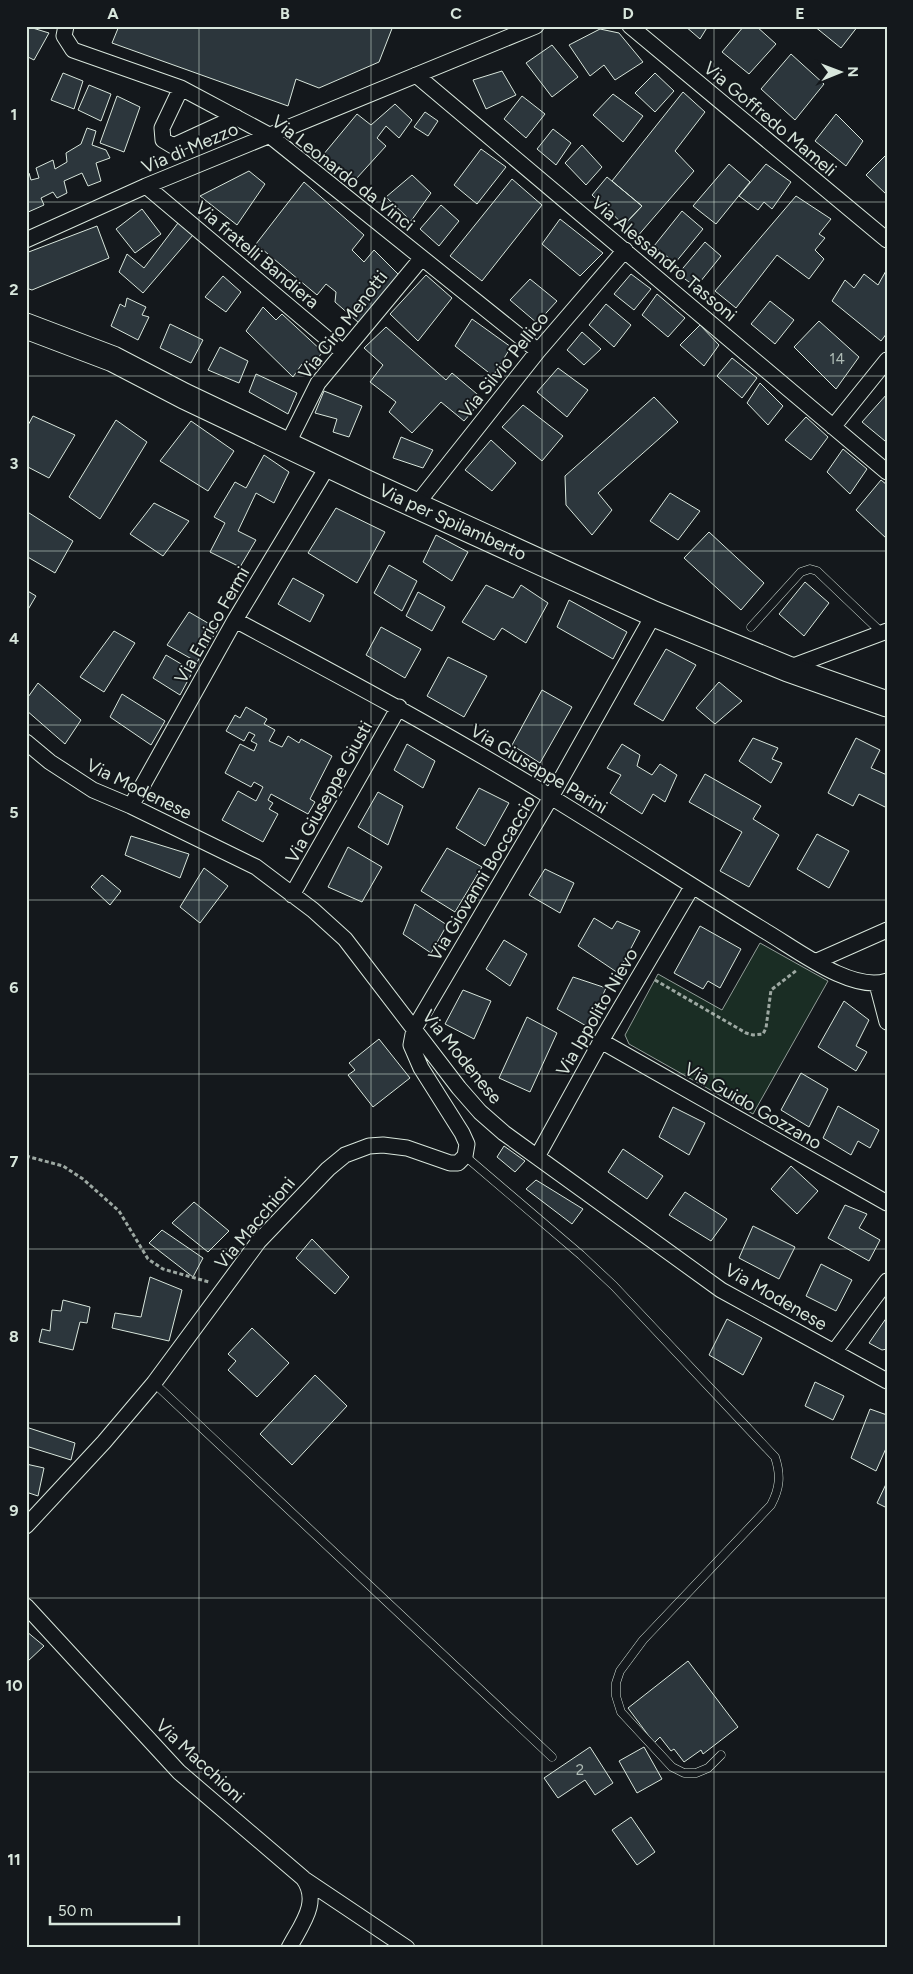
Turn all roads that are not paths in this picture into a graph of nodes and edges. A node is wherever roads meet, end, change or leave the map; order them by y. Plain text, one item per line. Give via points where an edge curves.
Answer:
1 (66, 26) edge
2 (536, 26) edge
3 (630, 26) edge
4 (416, 75) junction
5 (181, 88) junction
6 (236, 117) junction
7 (269, 135) junction
8 (146, 186) junction
9 (26, 240) edge
10 (887, 240) edge
11 (625, 250) junction
12 (421, 259) junction
13 (26, 326) edge
14 (538, 351) junction
15 (344, 352) junction
16 (887, 360) edge
17 (833, 427) junction
18 (287, 446) junction
19 (328, 464) junction
20 (887, 472) edge
21 (416, 505) junction
22 (654, 614) junction
23 (235, 620) junction
24 (751, 627) dead end
25 (884, 632) edge
26 (788, 668) junction
27 (887, 704) edge
28 (399, 707) junction
29 (26, 742) edge
30 (551, 797) junction
31 (132, 806) junction
32 (692, 887) junction
33 (292, 895) junction
34 (887, 930) edge
35 (817, 961) junction
36 (882, 983) edge
37 (887, 1022) edge
38 (414, 1028) junction
39 (601, 1041) junction
40 (465, 1156) junction
41 (537, 1157) junction
42 (887, 1203) edge
43 (887, 1281) edge
44 (834, 1352) junction
45 (887, 1381) edge
46 (154, 1383) junction
47 (26, 1526) edge
48 (26, 1606) edge
49 (721, 1756) dead end
50 (552, 1757) dead end
51 (303, 1878) junction
52 (289, 1948) edge
53 (407, 1948) edge

1 - 5 street, Via Leonardo da Vinci via 64,36 73,50
2 - 4 street, Via di Mezzo
3 - 10 street, Via Goffredo Mameli
4 - 7 street, Via di Mezzo
4 - 11 street, Via Alessandro Tassoni
5 - 6 street, Via Leonardo da Vinci
5 - 6 street via 162,128 163,140 173,146
6 - 7 street, Via Leonardo da Vinci
7 - 8 street, Via di Mezzo
7 - 12 street, Via Leonardo da Vinci
8 - 9 street, Via di Mezzo
8 - 15 street, Via fratelli Bandiera
11 - 14 street, Via Silvio Pellico
11 - 17 street, Via Alessandro Tassoni
12 - 14 street, Via Leonardo da Vinci
12 - 15 street, Via Ciro Menotti
13 - 18 main road, Via per Spilamberto via 113,359
14 - 21 street, Via Silvio Pellico
15 - 18 street, Via Ciro Menotti via 318,383
16 - 17 street
17 - 20 street, Via Alessandro Tassoni
18 - 19 main road, Via per Spilamberto
19 - 21 main road, Via per Spilamberto
19 - 23 street, Via Enrico Fermi
21 - 22 main road, Via per Spilamberto
22 - 26 main road, Via per Spilamberto
22 - 30 street, Via Giovanni Boccaccio
23 - 28 street, Via Giuseppe Parini
23 - 31 street, Via Enrico Fermi
24 - 25 lane via 800,572 810,569 817,571
25 - 26 street
26 - 27 main road, Via per Spilamberto
28 - 30 street, Via Giuseppe Parini
28 - 33 street, Via Giuseppe Giusti
29 - 31 street, Via Modenese via 94,790
30 - 32 street, Via Giuseppe Parini
30 - 38 street, Via Giovanni Boccaccio
31 - 33 street, Via Modenese via 256,867
32 - 35 street, Via Giuseppe Parini
32 - 39 street, Via Ippolito Nievo
33 - 38 street, Via Modenese via 328,922 344,939
34 - 35 street
35 - 36 street, Via Giuseppe Parini via 846,978
36 - 37 street
38 - 40 street via 411,1045 421,1068 462,1133 467,1144
38 - 41 street, Via Modenese via 480,1112
39 - 41 street, Via Ippolito Nievo
39 - 42 street, Via Guido Gozzano
40 - 46 street, Via Macchioni via 450,1163 407,1148 383,1145 369,1146 345,1156 315,1181 259,1241
40 - 49 lane via 614,1286 775,1458 779,1482 771,1505 643,1640 620,1671 616,1683 621,1712 672,1767 684,1773 696,1773 708,1768
41 - 44 street, Via Modenese via 721,1290
43 - 44 street
44 - 45 street, Via Modenese
46 - 47 street, Via Macchioni
46 - 50 lane
48 - 51 street, Via Macchioni via 180,1772
51 - 52 street via 309,1886 311,1904
51 - 53 street, Via Macchioni

